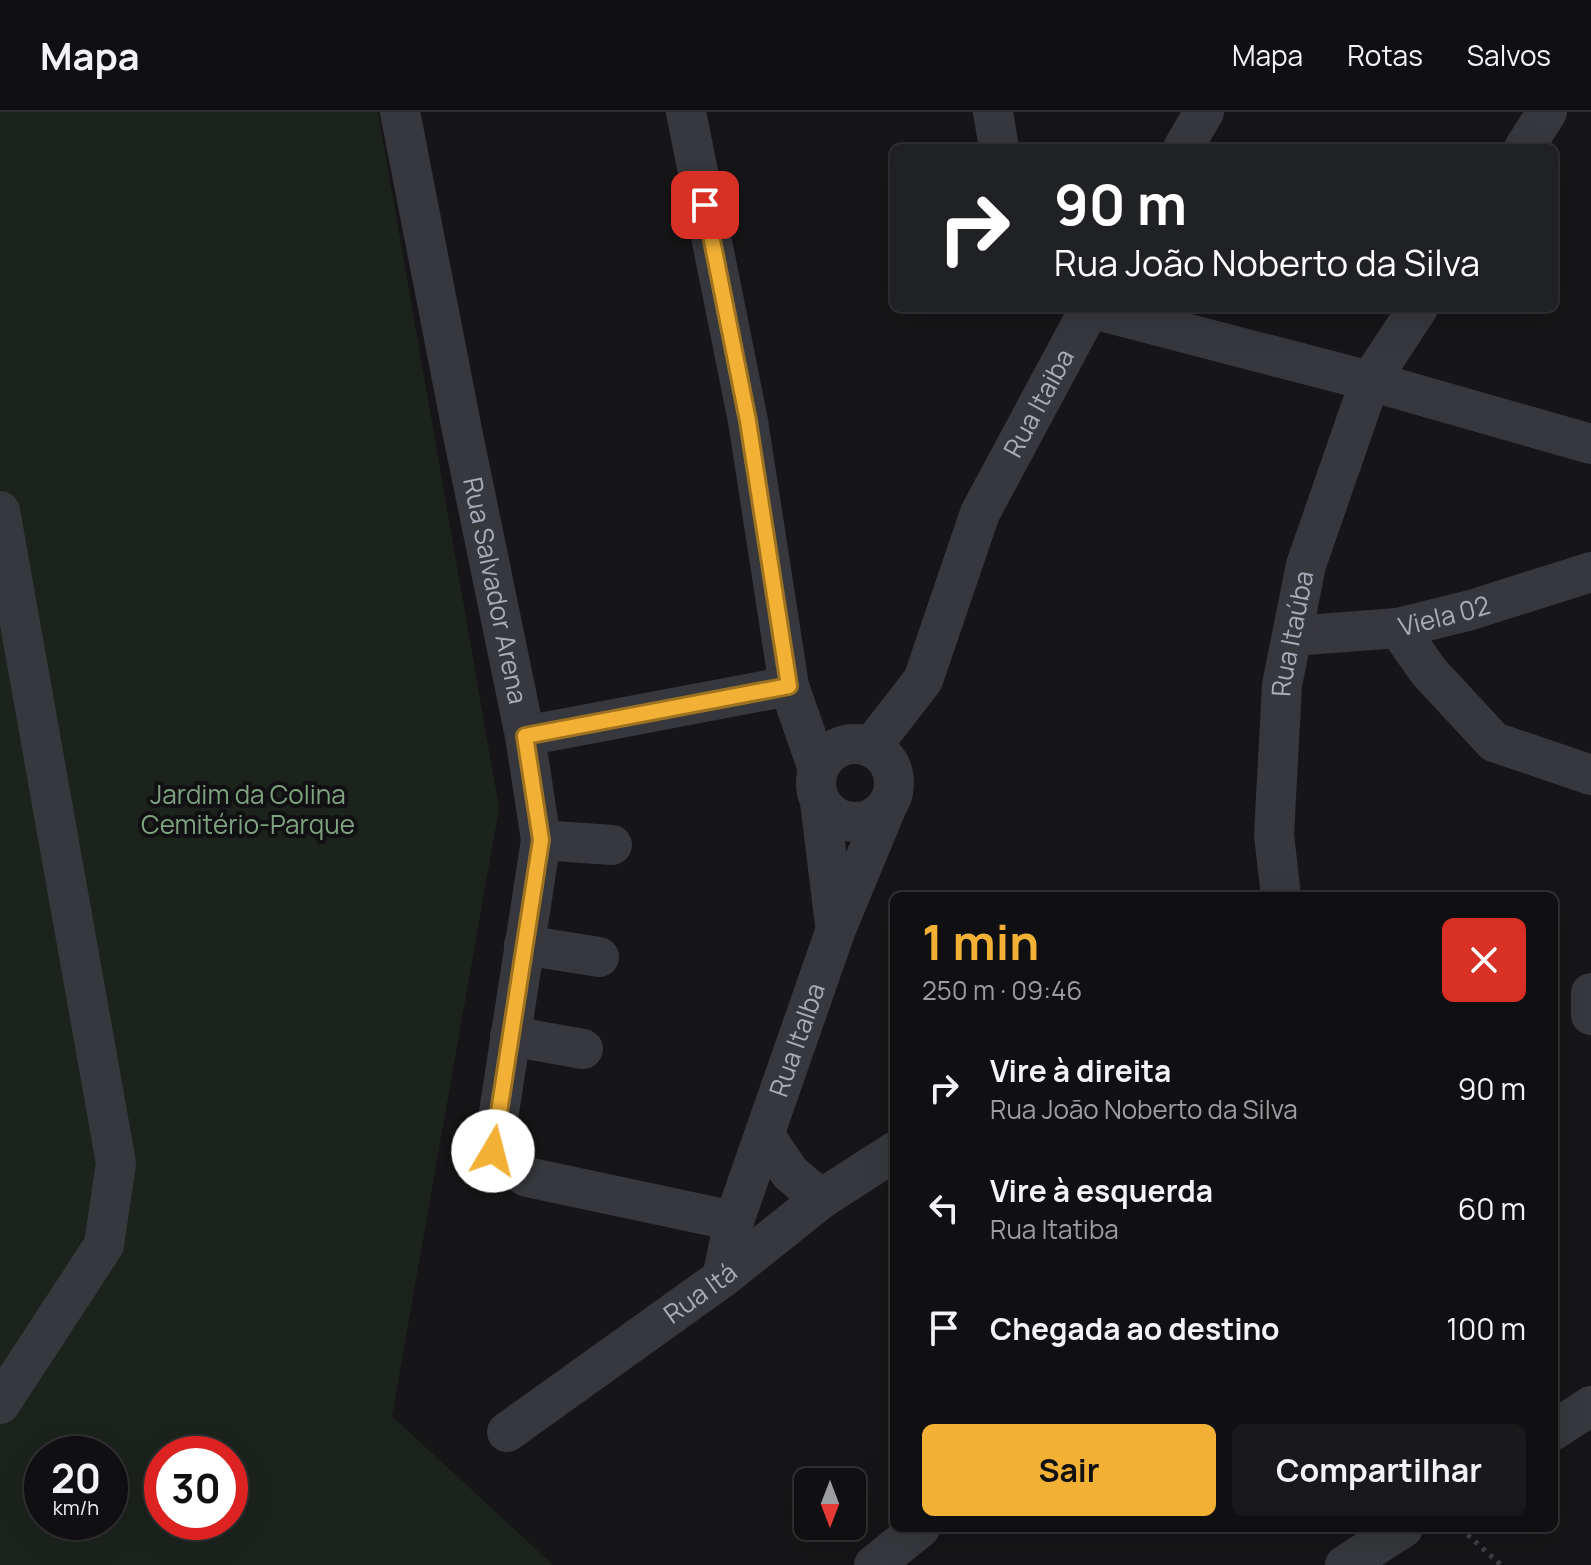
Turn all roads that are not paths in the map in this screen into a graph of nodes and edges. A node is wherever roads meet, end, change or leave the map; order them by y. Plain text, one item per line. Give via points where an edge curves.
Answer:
1 (400, 112) edge
2 (686, 112) edge
3 (993, 112) edge
4 (1204, 112) edge
5 (1547, 112) edge
6 (998, 144) edge
7 (1185, 144) edge
8 (1527, 144) edge
9 (1088, 312) edge
10 (1105, 312) edge
11 (1415, 312) edge
12 (1370, 381) junction
13 (1591, 444) edge
14 (0, 511) edge
15 (1591, 572) edge
16 (1398, 628) junction
17 (1292, 636) junction
18 (923, 680) junction
19 (789, 686) junction
20 (525, 736) junction
21 (871, 747) junction
22 (1591, 775) edge
23 (819, 785) junction
24 (891, 793) junction
25 (541, 840) junction
26 (612, 845) dead end
27 (1281, 892) edge
28 (836, 929) junction
29 (524, 945) junction
30 (599, 957) dead end
31 (1591, 993) edge
32 (1591, 1015) edge
33 (510, 1036) junction
34 (583, 1049) dead end
35 (765, 1136) junction
36 (890, 1155) edge
37 (821, 1199) junction
38 (734, 1221) junction
39 (722, 1278) junction
40 (0, 1404) edge
41 (1591, 1406) edge
42 (1558, 1427) edge
43 (507, 1432) dead end
44 (915, 1532) edge
45 (1397, 1532) edge
46 (874, 1565) edge
47 (1345, 1565) edge

1 - 20 street, Rua Salvador Arena
2 - 19 street via 748,421
3 - 6 street
4 - 7 street
5 - 8 street
9 - 18 street, Rua Itaiba via 980,513
10 - 12 street, Rua Itaiba
11 - 12 street, Rua Itaúba
12 - 13 street, Rua Itaiba
12 - 17 street, Rua Itaúba via 1306,565
14 - 40 street via 116,1163 104,1245
15 - 16 street, Viela 02
16 - 17 street, Viela 02
16 - 22 street via 1429,672 1494,742
17 - 27 street, Rua Itaúba via 1282,685 1274,835
18 - 21 street, Rua Itaiba
18 - 24 street, Rua Italba
19 - 20 street
19 - 23 street
20 - 25 street, Rua Salvador Arena
21 - 23 street via 851,744 828,754
21 - 24 street via 890,766
23 - 24 street via 828,812 852,823 877,816
23 - 28 street
24 - 28 street, Rua Italba
25 - 26 street
25 - 29 street, Rua Salvador Arena
28 - 35 street, Rua Italba
29 - 30 street
29 - 33 street, Rua Salvador Arena
31 - 32 street
33 - 34 street
33 - 38 street, Rua Salvador Arena via 493,1151 507,1164 527,1177
35 - 37 street via 790,1173
35 - 38 street, Rua Italba
36 - 37 street, Rua Itá
37 - 39 street, Rua Itá
38 - 39 street, Rua Italba
39 - 43 street, Rua Itá
41 - 42 street
44 - 46 street
45 - 47 street

